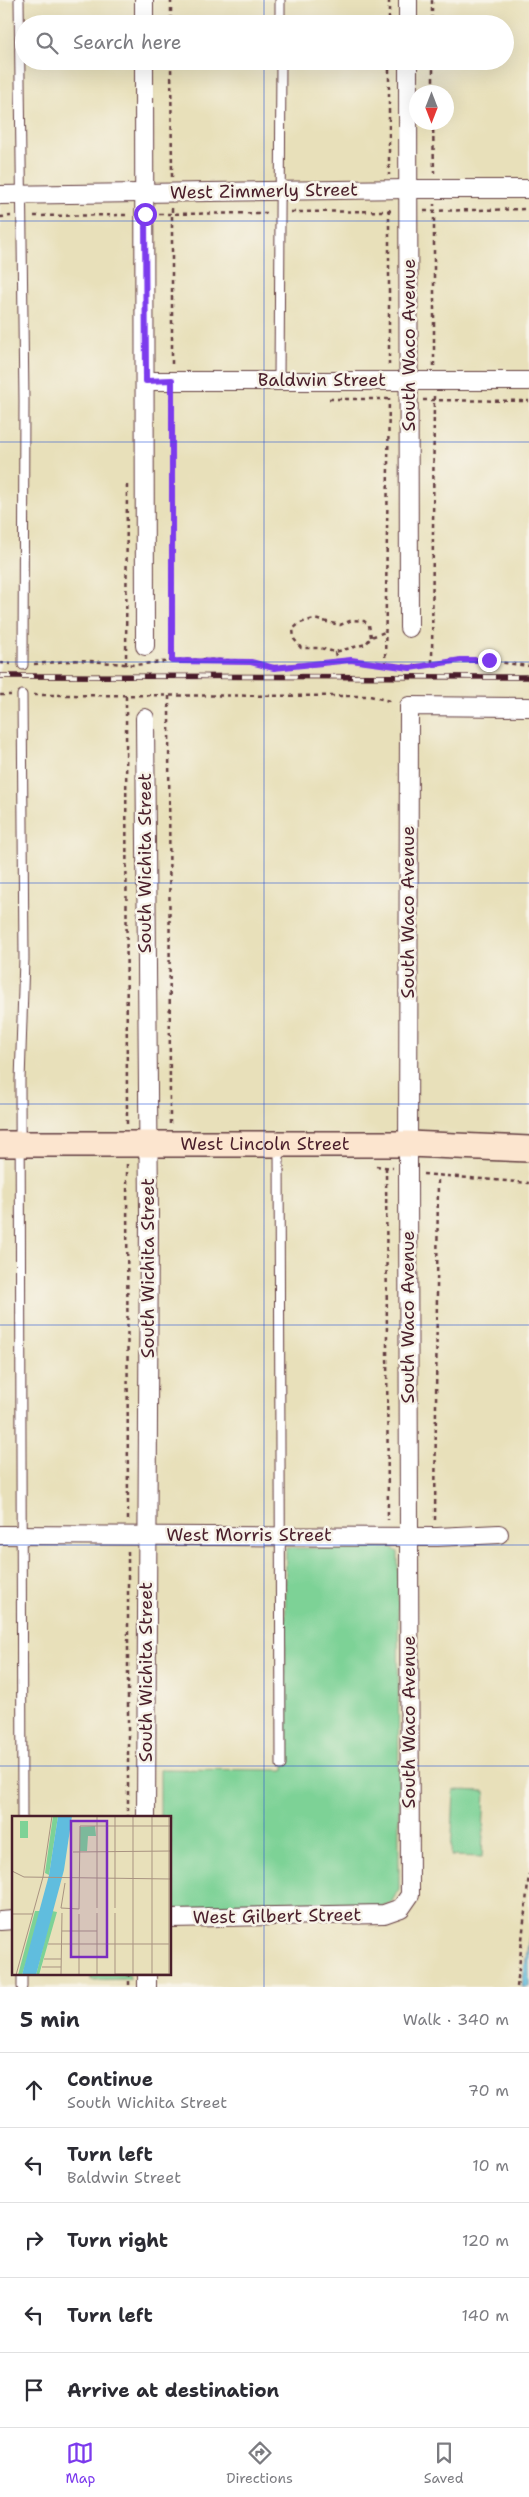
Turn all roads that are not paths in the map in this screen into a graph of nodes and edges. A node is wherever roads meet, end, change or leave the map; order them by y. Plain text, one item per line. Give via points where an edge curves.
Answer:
1 (19, 0) edge
2 (144, 0) edge
3 (280, 0) edge
4 (408, 0) edge
5 (19, 15) edge
6 (144, 15) edge
7 (280, 15) edge
8 (408, 15) edge
9 (20, 70) edge
10 (144, 70) edge
11 (281, 70) edge
12 (408, 70) edge
13 (409, 189) junction
14 (529, 189) edge
15 (280, 190) junction
16 (145, 192) junction
17 (0, 195) edge
18 (22, 195) junction
19 (409, 379) junction
20 (279, 380) junction
21 (146, 381) junction
22 (529, 381) edge
23 (409, 628) dead end
24 (145, 646) dead end
25 (23, 665) road end
26 (22, 695) road end
27 (529, 708) edge
28 (145, 718) dead end
29 (10, 1144) edge
30 (279, 1144) junction
31 (408, 1144) junction
32 (529, 1149) edge
33 (140, 1154) junction
34 (499, 1534) dead end
35 (0, 1535) edge
36 (22, 1535) junction
37 (280, 1535) junction
38 (409, 1536) junction
39 (146, 1543) junction
40 (281, 1765) dead end
41 (22, 1816) edge
42 (146, 1816) edge
43 (384, 1914) joint
44 (171, 1918) edge
45 (22, 1974) edge
46 (147, 1974) edge
47 (22, 1987) edge
48 (147, 1987) edge

1 - 5 lane
2 - 6 street
3 - 7 lane
4 - 8 street
9 - 18 lane
10 - 16 street
11 - 15 lane
12 - 13 street, South Waco Avenue
13 - 14 street, West Zimmerly Street
13 - 15 street, West Zimmerly Street
13 - 19 street, South Waco Avenue
15 - 16 street, West Zimmerly Street
15 - 20 lane
16 - 18 street, West Zimmerly Street
16 - 21 street
17 - 18 street, West Zimmerly Street
18 - 25 lane
19 - 20 street, Baldwin Street
19 - 22 street, Baldwin Street
19 - 23 street, South Waco Avenue
20 - 21 street, Baldwin Street via 172,389
21 - 24 street
26 - 29 lane via 24,959 20,1082
27 - 31 street, South Waco Avenue via 409,706
28 - 33 street, South Wichita Street
29 - 33 street, West Lincoln Street
29 - 36 lane
30 - 31 street, West Lincoln Street
30 - 33 street, West Lincoln Street
30 - 37 lane
31 - 32 street, West Lincoln Street
31 - 38 street, South Waco Avenue
33 - 39 street, South Wichita Street
34 - 38 street, West Morris Street
35 - 36 street, West Morris Street
36 - 39 street, West Morris Street
36 - 41 lane
37 - 38 street, West Morris Street
37 - 39 street, West Morris Street
37 - 40 lane
38 - 43 street, South Waco Avenue via 410,1895 400,1908
39 - 42 street, South Wichita Street
43 - 44 street, West Gilbert Street
45 - 47 lane
46 - 48 street

